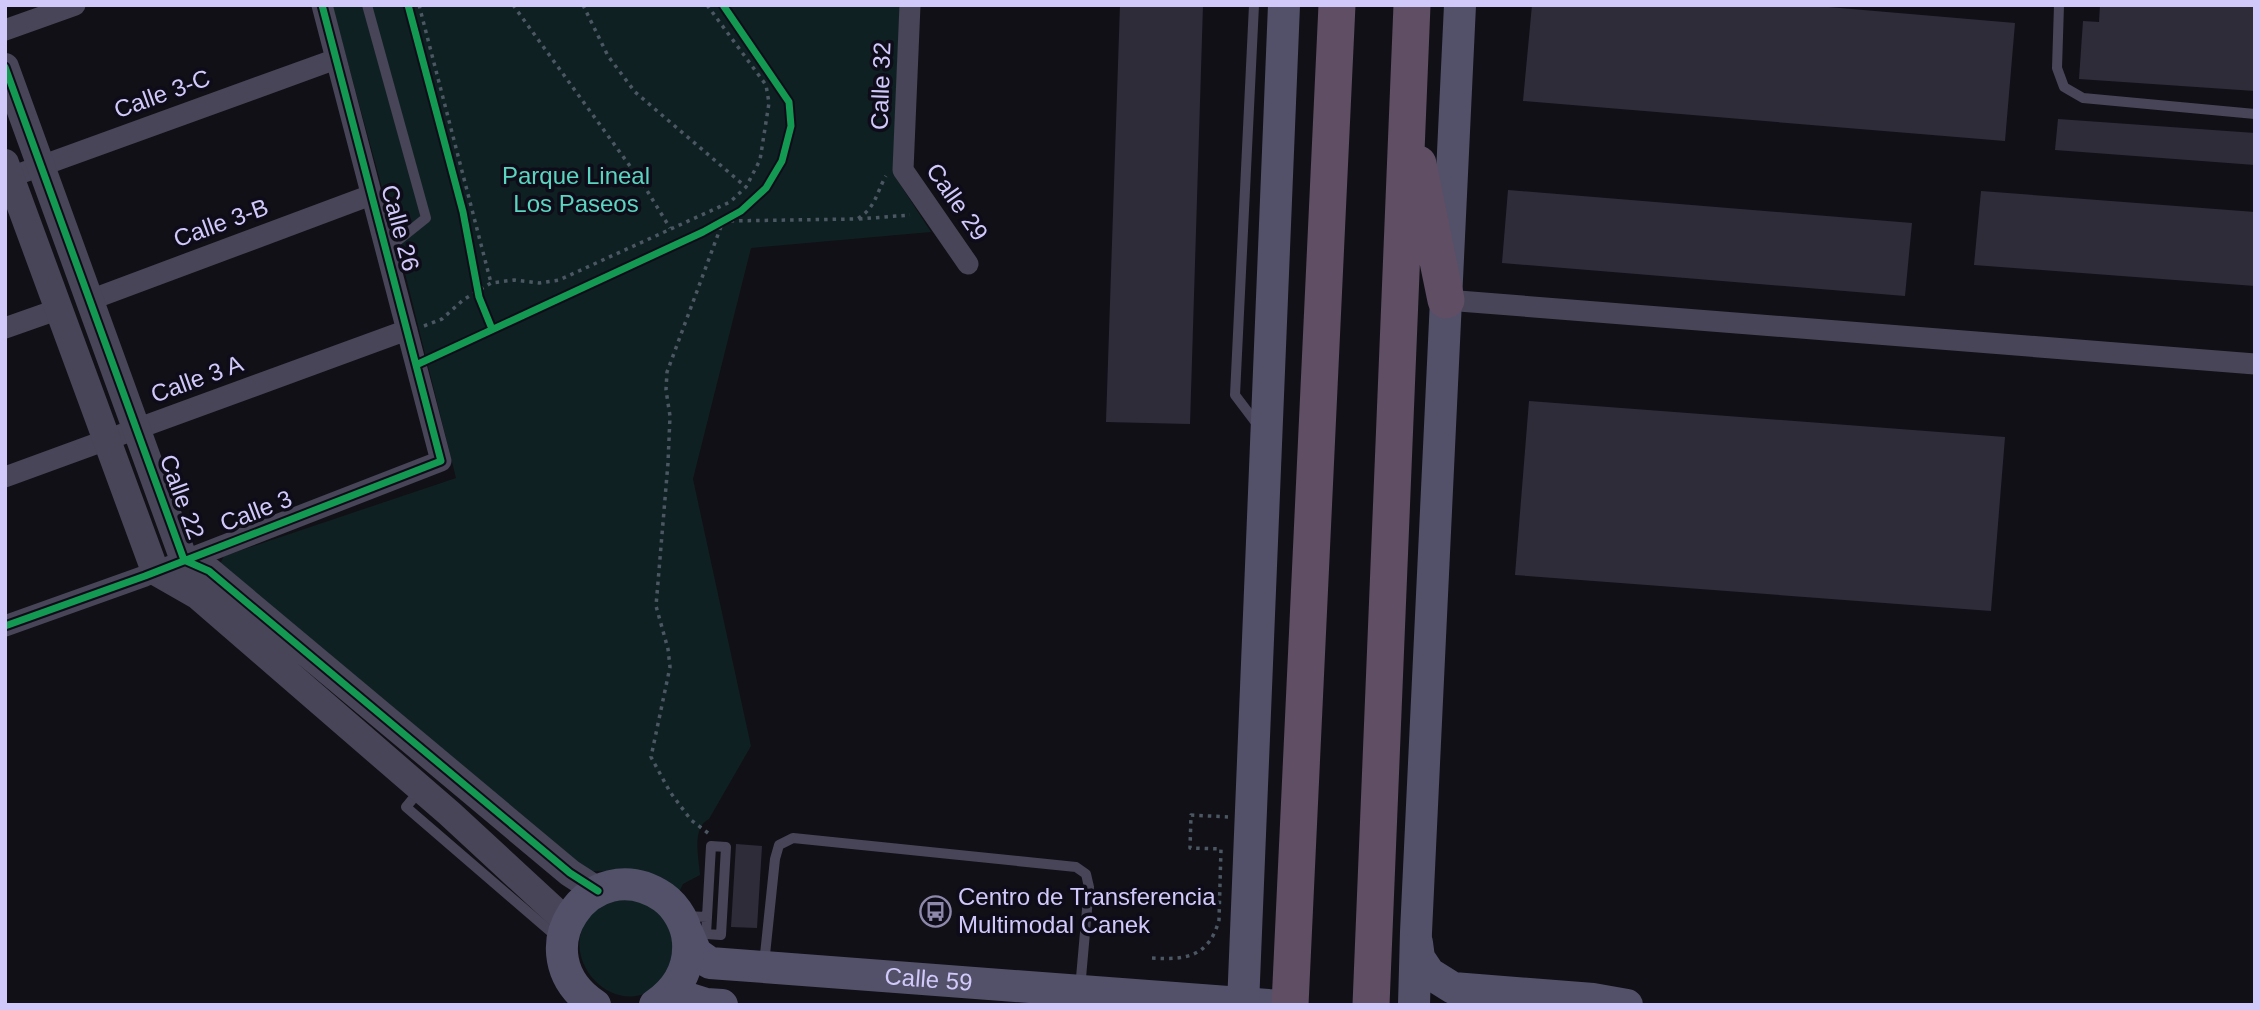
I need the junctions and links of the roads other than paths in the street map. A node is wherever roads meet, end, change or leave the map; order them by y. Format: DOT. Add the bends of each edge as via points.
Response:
graph roads {
  1 [pos="75,5"];
  2 [pos="322,5"];
  3 [pos="367,5"];
  4 [pos="910,5"];
  5 [pos="1254,5"];
  6 [pos="1284,5"];
  7 [pos="1337,5"];
  8 [pos="1412,5"];
  9 [pos="1460,5"];
  10 [pos="2060,5"];
  11 [pos="5,30"];
  12 [pos="336,59"];
  13 [pos="5,67"];
  14 [pos="1406,110"];
  15 [pos="2255,114"];
  16 [pos="41,166"];
  17 [pos="903,166"];
  18 [pos="7,173"];
  19 [pos="371,195"];
  20 [pos="386,250"];
  21 [pos="968,264"];
  22 [pos="90,300"];
  23 [pos="1446,300"];
  24 [pos="59,309"];
  25 [pos="5,328"];
  26 [pos="407,332"];
  27 [pos="2255,364"];
  28 [pos="136,429"];
  29 [pos="1266,438"];
  30 [pos="107,440"];
  31 [pos="441,461"];
  32 [pos="5,477"];
  33 [pos="184,560"];
  34 [pos="155,570"];
  35 [pos="5,626"];
  36 [pos="598,891"];
  37 [pos="692,922"];
  38 [pos="1247,931"];
  39 [pos="564,932"];
  40 [pos="1416,932"];
  41 [pos="763,967"];
  42 [pos="1080,992"];
  43 [pos="1372,997"];
  44 [pos="1283,999"];
  45 [pos="667,1000"];
  46 [pos="1187,1000"];
  47 [pos="1243,1004"];
  48 [pos="595,1005"];
  49 [pos="722,1005"];
  50 [pos="1414,1005"];
  51 [pos="1627,1005"];
  1 -- 11 [label="street"];
  2 -- 12 [label="street, Calle 26"];
  3 -- 20 [label="lane" via="426,218"];
  4 -- 17 [label="street, Calle 32"];
  5 -- 29 [label="lane" via="1236,395"];
  6 -- 29 [label="main road"];
  7 -- 44 [label="highway"];
  8 -- 14 [label="highway"];
  9 -- 23 [label="main road"];
  10 -- 15 [label="lane" via="2057,68 2064,87 2084,98"];
  12 -- 16 [label="street, Calle 3-C"];
  12 -- 19 [label="street, Calle 26"];
  13 -- 16 [label="street, Calle 22"];
  14 -- 23 [label="highway"];
  14 -- 43 [label="highway"];
  16 -- 18 [label="street, Calle 3-C"];
  16 -- 22 [label="street, Calle 22"];
  17 -- 21 [label="street, Calle 29"];
  18 -- 24 [label="street, Calle 22"];
  19 -- 20 [label="street, Calle 26"];
  19 -- 22 [label="street, Calle 3-B"];
  20 -- 26 [label="street, Calle 26"];
  22 -- 28 [label="street, Calle 22"];
  23 -- 27 [label="street"];
  23 -- 40 [label="main road"];
  24 -- 25 [label="street"];
  24 -- 30 [label="street, Calle 22"];
  26 -- 28 [label="street, Calle 3 A"];
  26 -- 31 [label="street, Calle 26"];
  28 -- 30 [label="street, Calle 3 A"];
  28 -- 33 [label="street, Calle 22"];
  29 -- 38 [label="main road"];
  30 -- 32 [label="street, Calle 3 A"];
  30 -- 34 [label="street, Calle 22"];
  31 -- 33 [label="street, Calle 3"];
  33 -- 34 [label="street, Calle 3"];
  33 -- 36 [label="street, Calle 22" via="209,571 559,864"];
  34 -- 35 [label="street, Calle 3"];
  34 -- 39 [label="street" via="197,595 421,789"];
  36 -- 37 [label="main road, Calle 59" via="635,885 669,901"];
  36 -- 39 [label="main road" via="580,904"];
  37 -- 37 [label="lane" via="706,934 720,935 726,847 710,846"];
  37 -- 41 [label="main road, Calle 59" via="696,953 710,963"];
  37 -- 45 [label="main road" via="683,975"];
  38 -- 46 [label="main road" via="1228,969"];
  38 -- 47 [label="main road"];
  39 -- 48 [label="main road" via="562,962 569,981"];
  40 -- 50 [label="main road"];
  40 -- 51 [label="main road" via="1419,958 1429,973 1453,988"];
  41 -- 42 [label="main road, Calle 59"];
  41 -- 42 [label="lane" via="775,859 779,845 793,838 1076,867 1086,874 1090,887"];
  42 -- 46 [label="main road, Calle 59"];
  44 -- 47 [label="main road, Calle 59"];
  45 -- 49 [label="main road"];
  46 -- 47 [label="main road, Calle 59"];
}
